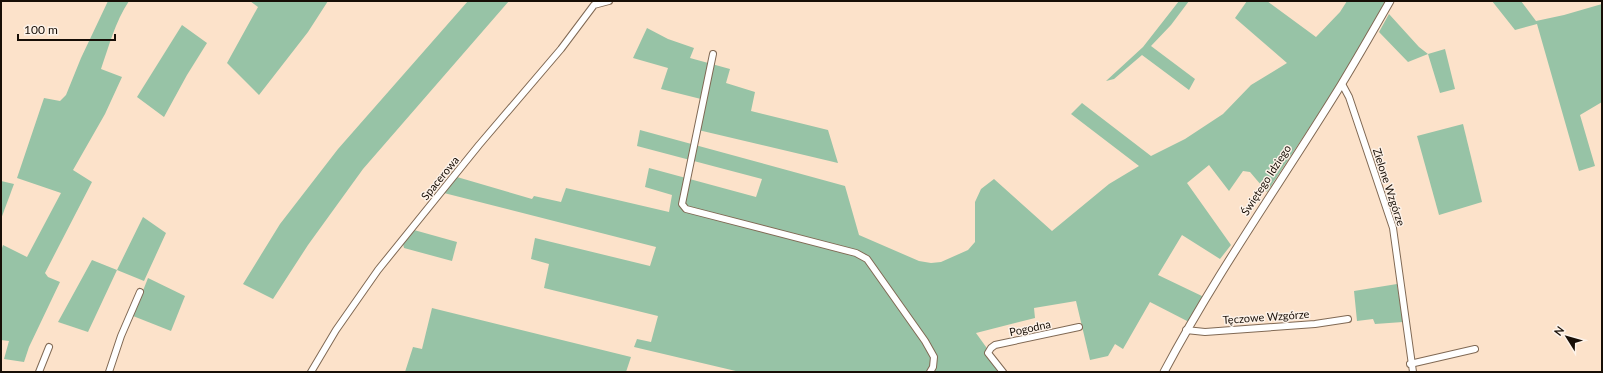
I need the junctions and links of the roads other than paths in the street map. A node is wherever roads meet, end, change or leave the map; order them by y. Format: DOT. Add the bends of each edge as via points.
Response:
graph roads {
  1 [pos="609,1"];
  2 [pos="1390,1"];
  3 [pos="593,3"];
  4 [pos="713,54"];
  5 [pos="1342,84"];
  6 [pos="140,292"];
  7 [pos="1348,319"];
  8 [pos="1079,327"];
  9 [pos="1186,330"];
  10 [pos="49,347"];
  11 [pos="1475,349"];
  12 [pos="1410,364"];
  13 [pos="39,372"];
  14 [pos="109,372"];
  15 [pos="311,372"];
  16 [pos="930,372"];
  17 [pos="1003,372"];
  18 [pos="1164,372"];
  19 [pos="1413,372"];
  1 -- 3 [label="street"];
  2 -- 5 [label="street, Świętego Idziego"];
  3 -- 15 [label="street, Spacerowa" via="551,61 378,270 336,330"];
  4 -- 16 [label="street" via="682,204 686,209 856,253 867,259 934,357"];
  5 -- 9 [label="street, Świętego Idziego" via="1232,253"];
  5 -- 12 [label="street, Zielone Wzgórze" via="1349,97 1393,228"];
  6 -- 14 [label="street"];
  7 -- 9 [label="street, Tęczowe Wzgórze" via="1205,332"];
  8 -- 17 [label="street, Pogodna" via="995,345 988,353"];
  9 -- 18 [label="street, Świętego Idziego"];
  10 -- 13 [label="street"];
  11 -- 12 [label="street"];
  12 -- 19 [label="street, Zielone Wzgórze"];
}
